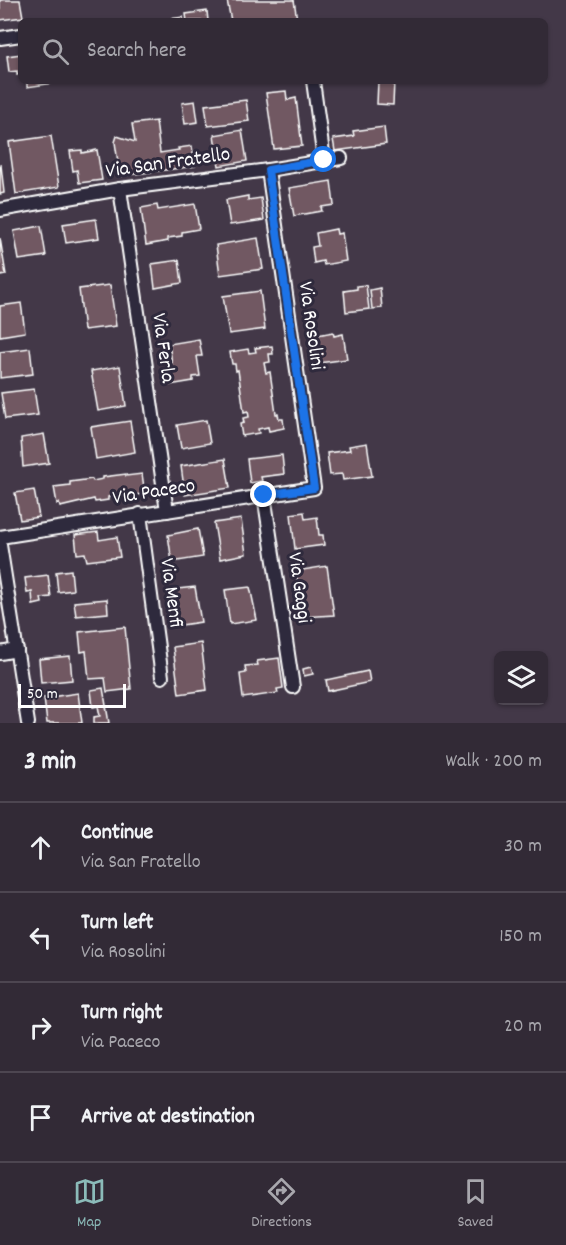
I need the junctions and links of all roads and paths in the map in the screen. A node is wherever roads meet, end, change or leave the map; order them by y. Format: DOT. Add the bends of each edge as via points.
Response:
graph roads {
  1 [pos="18,35"];
  2 [pos="0,38"];
  3 [pos="313,84"];
  4 [pos="341,158"];
  5 [pos="324,160"];
  6 [pos="268,170"];
  7 [pos="120,189"];
  8 [pos="0,210"];
  9 [pos="314,488"];
  10 [pos="264,495"];
  11 [pos="166,511"];
  12 [pos="140,514"];
  13 [pos="0,537"];
  14 [pos="0,546"];
  15 [pos="17,650"];
  16 [pos="0,652"];
  17 [pos="162,677"];
  18 [pos="293,687"];
  19 [pos="28,723"];
  1 -- 2 [label="street"];
  3 -- 5 [label="street"];
  4 -- 5 [label="street, Via San Fratello"];
  5 -- 6 [label="street, Via San Fratello"];
  6 -- 7 [label="street, Via San Fratello"];
  6 -- 9 [label="street, Via Rosolini"];
  7 -- 8 [label="street, Via San Fratello"];
  7 -- 11 [label="street, Via Ferla"];
  9 -- 10 [label="street, Via Paceco"];
  10 -- 11 [label="street, Via Paceco"];
  10 -- 18 [label="street, Via Gaggi"];
  11 -- 12 [label="street, Via Paceco"];
  12 -- 13 [label="street, Via Paceco"];
  12 -- 17 [label="street, Via Menfi"];
  14 -- 15 [label="street"];
  15 -- 16 [label="street"];
  15 -- 19 [label="street"];
}
